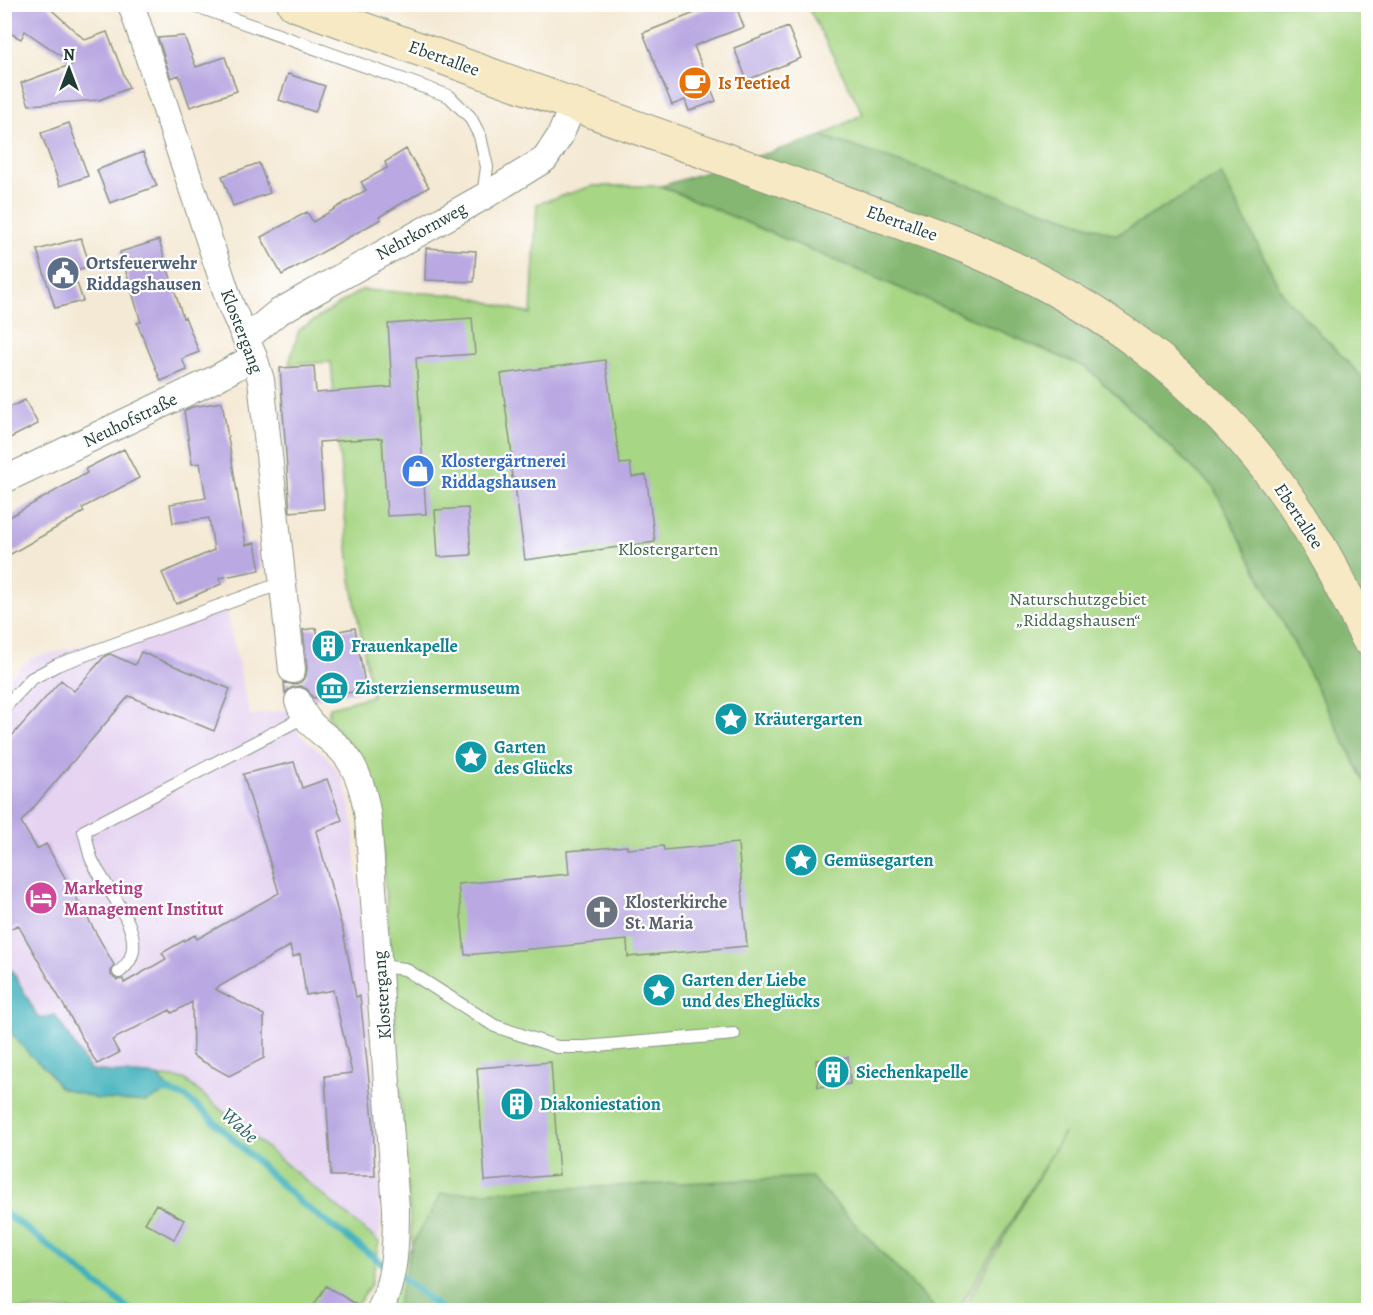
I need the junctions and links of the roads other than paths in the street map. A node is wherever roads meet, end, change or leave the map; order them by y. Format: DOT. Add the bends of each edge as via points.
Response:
graph roads {
  1 [pos="131,4"];
  2 [pos="191,4"];
  3 [pos="294,4"];
  4 [pos="573,105"];
  5 [pos="483,196"];
  6 [pos="251,348"];
  7 [pos="4,480"];
  8 [pos="282,583"];
  9 [pos="1368,639"];
  10 [pos="292,670"];
  11 [pos="4,708"];
  12 [pos="301,709"];
  13 [pos="380,966"];
  14 [pos="119,972"];
  15 [pos="734,1034"];
  16 [pos="380,1311"];
  1 -- 6 [label="street, Klostergang" via="231,306"];
  2 -- 5 [label="lane" via="449,96 470,117 480,136 488,167"];
  3 -- 4 [label="main road, Ebertallee"];
  4 -- 5 [label="street, Nehrkornweg" via="545,159"];
  4 -- 9 [label="main road, Ebertallee" via="990,256 1106,319 1209,403 1268,469 1324,553"];
  5 -- 6 [label="street, Nehrkornweg" via="277,313"];
  6 -- 7 [label="street, Neuhofstraße" via="213,380"];
  6 -- 8 [label="street, Klostergang" via="261,380"];
  8 -- 10 [label="street, Klostergang"];
  8 -- 11 [label="lane" via="57,665 31,679"];
  12 -- 13 [label="street, Klostergang" via="344,752 361,786 371,844"];
  12 -- 14 [label="lane" via="84,831 92,859 134,936 132,955"];
  13 -- 15 [label="lane" via="405,969 495,1026 557,1047"];
  13 -- 16 [label="street, Klostergang" via="396,1209 392,1274"];
}
